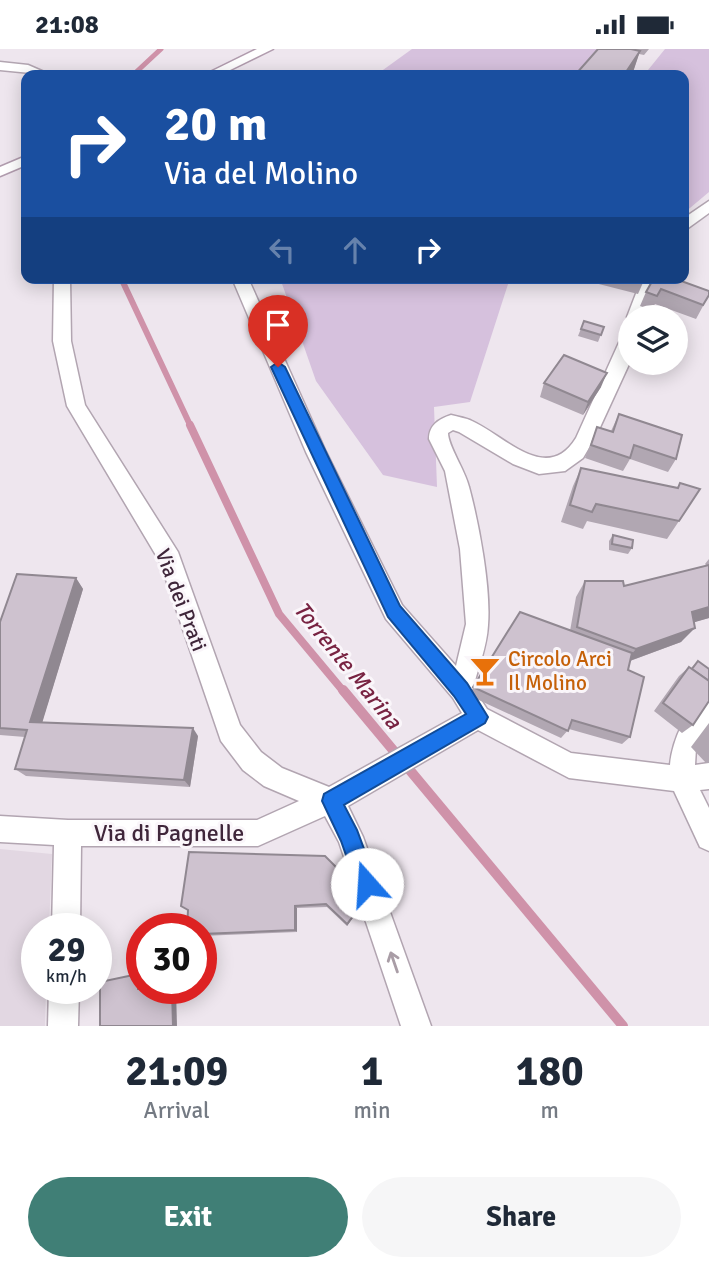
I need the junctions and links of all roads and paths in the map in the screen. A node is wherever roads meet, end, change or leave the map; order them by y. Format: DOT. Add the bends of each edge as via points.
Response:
graph roads {
  1 [pos="267,49"];
  2 [pos="0,65"];
  3 [pos="31,70"];
  4 [pos="221,70"];
  5 [pos="21,162"];
  6 [pos="4,170"];
  7 [pos="709,205"];
  8 [pos="689,222"];
  9 [pos="62,284"];
  10 [pos="243,284"];
  11 [pos="648,284"];
  12 [pos="640,305"];
  13 [pos="618,364"];
  14 [pos="461,689"];
  15 [pos="709,707"];
  16 [pos="478,717"];
  17 [pos="709,776"];
  18 [pos="682,779"];
  19 [pos="343,795"];
  20 [pos="0,829"];
  21 [pos="68,833"];
  22 [pos="709,838"];
  23 [pos="66,913"];
  24 [pos="64,1004"];
  25 [pos="63,1026"];
  26 [pos="416,1026"];
  1 -- 4 [label="street"];
  2 -- 3 [label="street"];
  5 -- 6 [label="street"];
  7 -- 8 [label="street"];
  9 -- 19 [label="street, Via dei Prati" via="62,341 75,406 170,559 230,732 252,761 273,777"];
  10 -- 14 [label="street" via="316,452 394,612"];
  11 -- 12 [label="street"];
  13 -- 14 [label="street" via="576,453 557,466 540,467 515,458 458,422 442,426 441,447 454,468 472,550 477,626"];
  14 -- 16 [label="street"];
  15 -- 18 [label="street" via="684,745"];
  16 -- 18 [label="street" via="569,765"];
  16 -- 19 [label="street, Via di Pagnelle"];
  17 -- 18 [label="street"];
  18 -- 22 [label="street"];
  19 -- 21 [label="street, Via di Pagnelle" via="258,833"];
  26 -- 19 [label="street, one-way" via="350,837"];
  20 -- 21 [label="street, Via di Pagnelle"];
  21 -- 23 [label="street"];
  24 -- 25 [label="street"];
}
